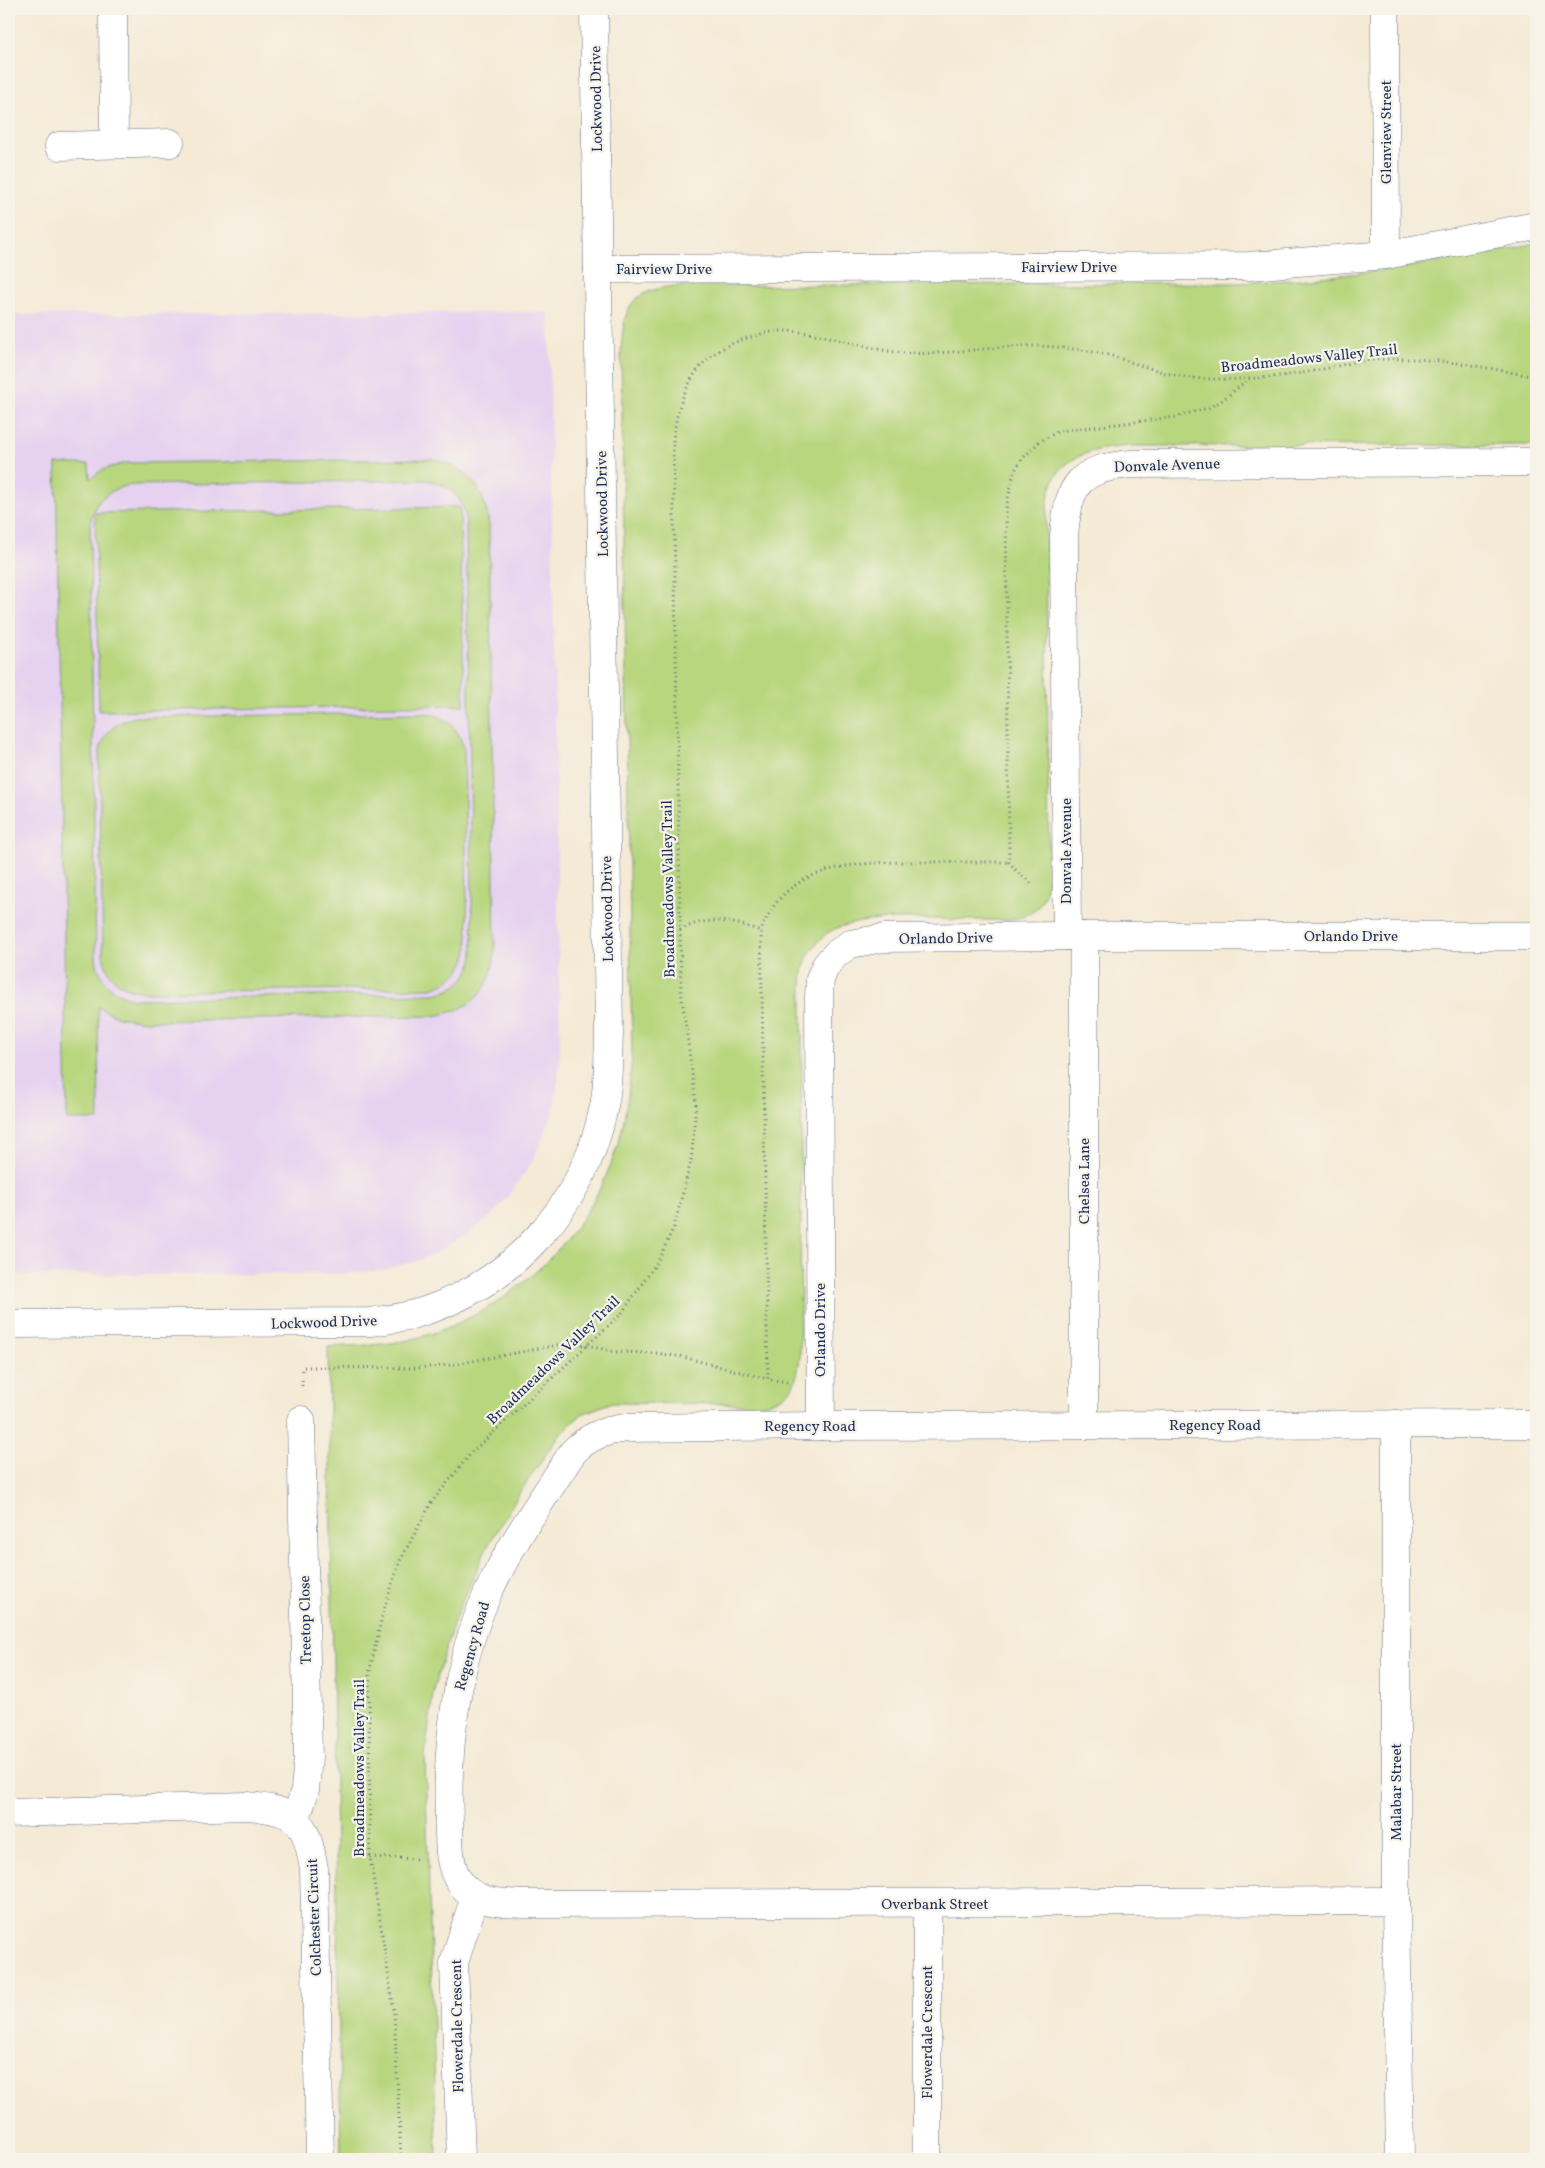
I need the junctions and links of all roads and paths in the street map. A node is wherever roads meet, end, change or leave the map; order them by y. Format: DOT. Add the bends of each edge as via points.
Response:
graph roads {
  1 [pos="113,9"];
  2 [pos="594,9"];
  3 [pos="1385,9"];
  4 [pos="170,143"];
  5 [pos="114,144"];
  6 [pos="58,146"];
  7 [pos="1536,226"];
  8 [pos="1386,254"];
  9 [pos="598,270"];
  10 [pos="1536,377"];
  11 [pos="1536,462"];
  12 [pos="680,930"];
  13 [pos="761,931"];
  14 [pos="1075,936"];
  15 [pos="1536,936"];
  16 [pos="9,1324"];
  17 [pos="586,1345"];
  18 [pos="303,1367"];
  19 [pos="768,1379"];
  20 [pos="301,1420"];
  21 [pos="1396,1424"];
  22 [pos="1536,1424"];
  23 [pos="821,1426"];
  24 [pos="1084,1426"];
  25 [pos="9,1813"];
  26 [pos="296,1819"];
  27 [pos="370,1857"];
  28 [pos="451,1860"];
  29 [pos="474,1896"];
  30 [pos="1396,1902"];
  31 [pos="927,1904"];
  32 [pos="320,2159"];
  33 [pos="401,2159"];
  34 [pos="461,2159"];
  35 [pos="927,2159"];
  36 [pos="1400,2159"];
  1 -- 5 [label="street"];
  2 -- 9 [label="street, Lockwood Drive"];
  3 -- 8 [label="street, Glenview Street"];
  4 -- 5 [label="street"];
  5 -- 6 [label="street"];
  7 -- 8 [label="street, Fairview Drive"];
  8 -- 9 [label="street, Fairview Drive" via="1249,266"];
  9 -- 16 [label="street, Lockwood Drive" via="609,1032 604,1108 598,1135 576,1185 561,1210 522,1254 474,1289 420,1312 370,1322"];
  10 -- 12 [label="path, Broadmeadows Valley Trail" via="1444,361 1373,360 1295,374 1211,380 1182,378 1089,350 1022,346 906,353 873,349 806,333 780,331 737,341 718,351 695,373 682,396 673,440"];
  11 -- 14 [label="street, Donvale Avenue" via="1132,464 1098,469 1076,486 1068,505 1064,536"];
  12 -- 13 [label="path" via="693,923 714,920"];
  12 -- 17 [label="path, Broadmeadows Valley Trail" via="681,991 696,1102 691,1161 683,1198 658,1261 639,1290 621,1314"];
  14 -- 15 [label="street, Orlando Drive"];
  14 -- 23 [label="street, Orlando Drive" via="866,940 850,944 826,965 820,979 819,996"];
  14 -- 24 [label="street, Chelsea Lane"];
  17 -- 18 [label="path" via="562,1344 450,1365 416,1368"];
  17 -- 19 [label="path" via="615,1352 683,1357"];
  17 -- 27 [label="path, Broadmeadows Valley Trail" via="472,1452 431,1503 400,1561 382,1616 369,1674"];
  20 -- 26 [label="street, Treetop Close" via="308,1757 305,1790"];
  21 -- 22 [label="street, Regency Road"];
  21 -- 24 [label="street, Regency Road"];
  21 -- 30 [label="street, Malabar Street"];
  23 -- 24 [label="street, Regency Road"];
  23 -- 28 [label="street, Regency Road" via="612,1430 594,1435 574,1452 504,1560 474,1630 455,1705 451,1736 448,1800"];
  25 -- 26 [label="street" via="247,1806 274,1808"];
  26 -- 32 [label="street, Colchester Circuit" via="310,1841 314,1869"];
  27 -- 28 [label="path"];
  27 -- 33 [label="path, Broadmeadows Valley Trail" via="394,2011"];
  28 -- 29 [label="street, Regency Road" via="462,1885"];
  29 -- 31 [label="street, Overbank Street" via="501,1903 524,1904"];
  29 -- 34 [label="street, Flowerdale Crescent" via="454,1963"];
  30 -- 31 [label="street, Overbank Street"];
  30 -- 36 [label="street, Malabar Street"];
  31 -- 35 [label="street, Flowerdale Crescent"];
}
